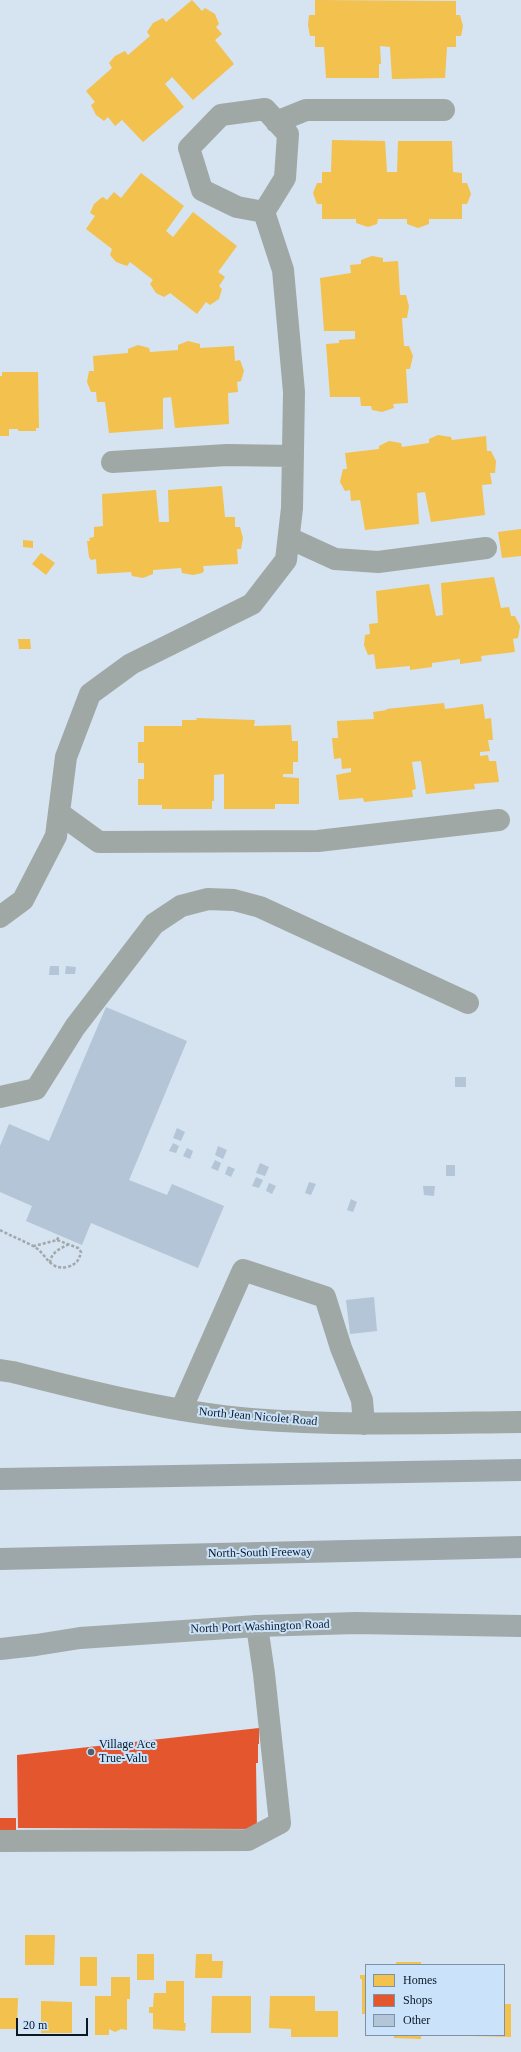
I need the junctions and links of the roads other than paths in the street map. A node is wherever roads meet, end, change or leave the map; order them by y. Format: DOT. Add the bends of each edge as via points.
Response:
graph roads {
  1 [pos="444,110"];
  2 [pos="276,122"];
  3 [pos="264,212"];
  4 [pos="293,456"];
  5 [pos="112,462"];
  6 [pos="289,538"];
  7 [pos="486,548"];
  8 [pos="59,813"];
  9 [pos="499,820"];
  10 [pos="0,917"];
  11 [pos="468,1002"];
  12 [pos="0,1096"];
  13 [pos="0,1370"];
  14 [pos="181,1410"];
  15 [pos="521,1422"];
  16 [pos="364,1424"];
  17 [pos="521,1470"];
  18 [pos="0,1479"];
  19 [pos="521,1547"];
  20 [pos="0,1559"];
  21 [pos="257,1626"];
  22 [pos="521,1626"];
  23 [pos="0,1649"];
  24 [pos="0,1841"];
  1 -- 2 [label="street" via="306,110"];
  2 -- 3 [label="street" via="288,134 285,178"];
  2 -- 3 [label="street" via="265,109 221,115 189,148 202,190 237,208"];
  3 -- 4 [label="street" via="284,270 294,392"];
  4 -- 5 [label="street" via="227,455"];
  4 -- 6 [label="street"];
  6 -- 7 [label="street" via="335,559 378,562"];
  6 -- 8 [label="street" via="286,560 252,604 131,664 90,694 66,757"];
  8 -- 9 [label="street" via="99,842 318,841"];
  8 -- 10 [label="street" via="56,836 23,900"];
  11 -- 12 [label="street" via="260,907 234,900 208,899 181,906 154,924 75,1027 36,1089"];
  13 -- 14 [label="street, North Jean Nicolet Road"];
  14 -- 16 [label="street, North Jean Nicolet Road" via="251,1419"];
  14 -- 16 [label="street" via="242,1270 325,1297 341,1348 362,1400"];
  15 -- 16 [label="street, North Jean Nicolet Road"];
  17 -- 18 [label="highway"];
  19 -- 20 [label="highway, North-South Freeway"];
  21 -- 22 [label="main road, North Port Washington Road" via="356,1623"];
  21 -- 23 [label="main road, North Port Washington Road" via="80,1638"];
  21 -- 24 [label="street" via="280,1823 248,1840"];
}
